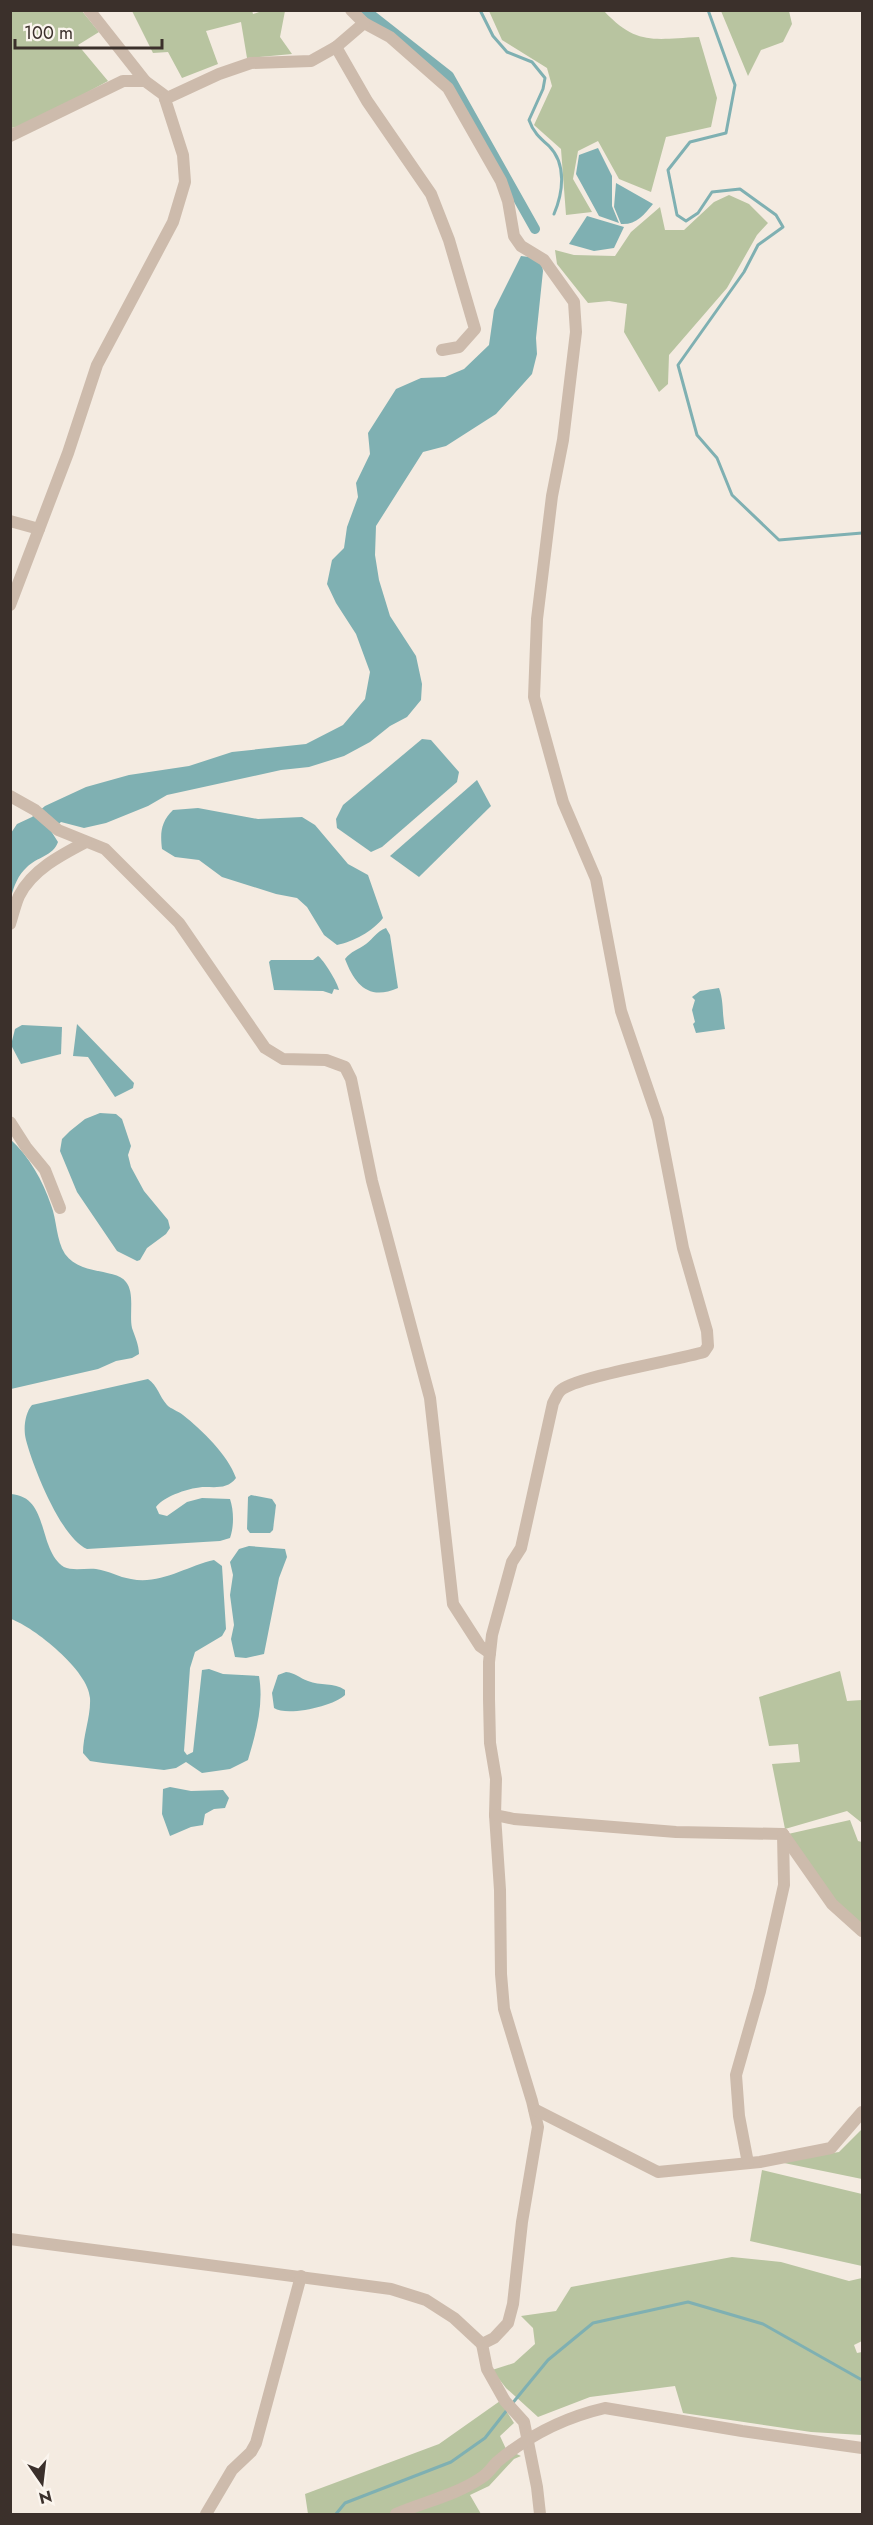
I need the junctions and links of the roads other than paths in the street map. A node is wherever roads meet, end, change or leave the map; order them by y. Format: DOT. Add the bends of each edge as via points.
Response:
graph roads {
  1 [pos="88,10"];
  2 [pos="351,10"];
  3 [pos="364,23"];
  4 [pos="336,47"];
  5 [pos="145,81"];
  6 [pos="165,99"];
  7 [pos="10,136"];
  8 [pos="442,350"];
  9 [pos="10,521"];
  10 [pos="39,529"];
  11 [pos="10,605"];
  12 [pos="10,796"];
  13 [pos="86,842"];
  14 [pos="10,924"];
  15 [pos="10,1122"];
  16 [pos="60,1208"];
  17 [pos="490,1653"];
  18 [pos="495,1815"];
  19 [pos="783,1834"];
  20 [pos="862,1931"];
  21 [pos="534,2109"];
  22 [pos="862,2112"];
  23 [pos="748,2163"];
  24 [pos="10,2240"];
  25 [pos="301,2276"];
  26 [pos="482,2344"];
  27 [pos="528,2441"];
  28 [pos="862,2448"];
  29 [pos="206,2514"];
  30 [pos="396,2514"];
  31 [pos="540,2514"];
  1 -- 5 [label="street"];
  2 -- 3 [label="street"];
  3 -- 4 [label="street"];
  3 -- 17 [label="street" via="390,37 448,88 501,181 514,236 521,246 544,260 574,302 576,332 537,619 534,697 563,802 596,879 621,1011 658,1119 678,1229 707,1331 708,1346 704,1352 560,1390 553,1403 521,1548 512,1562"];
  4 -- 6 [label="street" via="311,61 251,63"];
  4 -- 8 [label="street" via="367,101 431,194 449,240 475,329 459,347"];
  5 -- 6 [label="street"];
  5 -- 7 [label="street" via="123,81"];
  6 -- 10 [label="street" via="183,155 185,182 173,222 97,365"];
  9 -- 10 [label="street"];
  10 -- 11 [label="street"];
  12 -- 13 [label="street" via="35,810 58,830"];
  13 -- 14 [label="street" via="34,876 20,896"];
  13 -- 17 [label="street" via="105,849 179,923 266,1047 283,1059 327,1060 345,1067 351,1079 372,1181 430,1398 453,1604 480,1646"];
  15 -- 16 [label="street" via="45,1170"];
  17 -- 18 [label="street"];
  18 -- 19 [label="street" via="676,1832"];
  18 -- 21 [label="street" via="504,2009"];
  19 -- 20 [label="street" via="832,1904"];
  19 -- 23 [label="street" via="784,1885 736,2075"];
  21 -- 23 [label="street" via="658,2172"];
  21 -- 26 [label="street" via="538,2127 513,2304 508,2323"];
  22 -- 23 [label="street" via="831,2148"];
  24 -- 25 [label="street"];
  25 -- 26 [label="street" via="391,2289 426,2300 454,2318"];
  25 -- 29 [label="street" via="256,2443 232,2470"];
  26 -- 27 [label="street" via="488,2369 505,2401 524,2422"];
  27 -- 28 [label="street" via="583,2413 605,2408"];
  27 -- 30 [label="street" via="463,2489"];
  27 -- 31 [label="street"];
}
